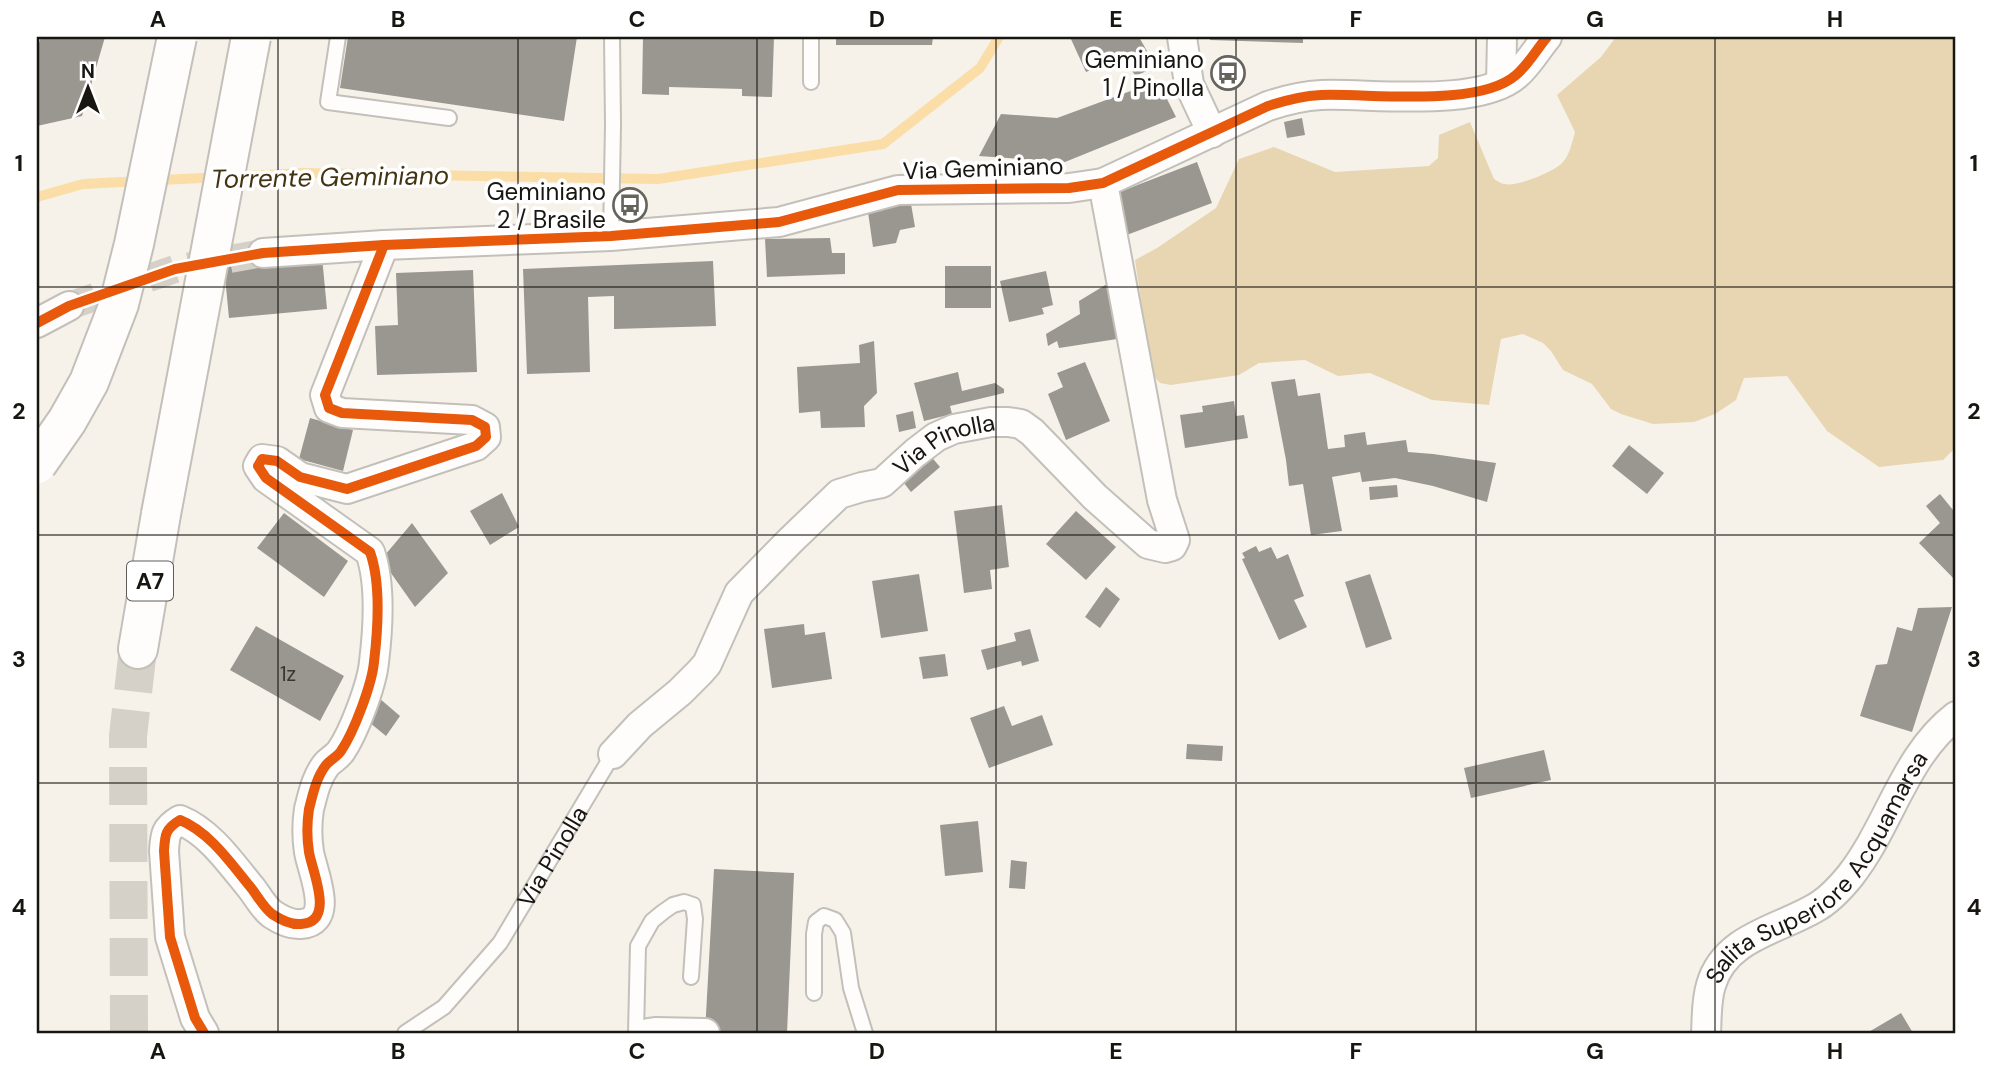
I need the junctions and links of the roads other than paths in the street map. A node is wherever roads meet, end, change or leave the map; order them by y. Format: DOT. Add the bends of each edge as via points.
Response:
graph roads {
  1 [pos="177,37"];
  2 [pos="251,37"];
  3 [pos="338,37"];
  4 [pos="612,37"];
  5 [pos="811,37"];
  6 [pos="1182,37"];
  7 [pos="1502,37"];
  8 [pos="1546,37"];
  9 [pos="811,82"];
  10 [pos="1501,85"];
  11 [pos="449,118"];
  12 [pos="1212,133"];
  13 [pos="1103,183"];
  14 [pos="611,236"];
  15 [pos="384,245"];
  16 [pos="263,253"];
  17 [pos="69,306"];
  18 [pos="37,323"];
  19 [pos="37,464"];
  20 [pos="138,649"];
  21 [pos="1956,716"];
  22 [pos="613,754"];
  23 [pos="691,977"];
  24 [pos="814,993"];
  25 [pos="204,1033"];
  26 [pos="405,1033"];
  27 [pos="636,1033"];
  28 [pos="649,1033"];
  29 [pos="705,1033"];
  30 [pos="865,1033"];
  31 [pos="1706,1033"];
  1 -- 19 [label="highway, bridge" via="119,304 89,382"];
  2 -- 20 [label="highway, A7, bridge"];
  3 -- 11 [label="lane" via="328,102"];
  4 -- 14 [label="lane"];
  5 -- 9 [label="lane"];
  6 -- 12 [label="street" via="1189,84"];
  7 -- 10 [label="street"];
  8 -- 10 [label="street, Via Geminiano" via="1517,75"];
  10 -- 12 [label="street, Via Geminiano" via="1430,97 1295,97"];
  12 -- 13 [label="street, Via Geminiano"];
  13 -- 14 [label="street, Via Geminiano" via="1069,188 898,190 779,222"];
  13 -- 22 [label="street, Via Pinolla" via="1162,500 1175,540 1172,546 1148,544 1021,425 992,422 954,429 936,437 882,483 839,495 790,541 739,593 707,664"];
  14 -- 15 [label="street, Via Geminiano"];
  15 -- 16 [label="street, Via Geminiano"];
  15 -- 25 [label="street" via="325,394 328,408 342,413 472,420 485,427 486,438 476,446 347,489 300,477 277,461 262,459 258,466 266,478 370,552 376,568 374,664 353,727 340,752 317,778 308,813 308,850 320,897 318,915 312,922 286,922 270,912 201,833 180,820 170,826 164,851 170,937"];
  17 -- 18 [label="street"];
  21 -- 31 [label="street, Salita Superiore Acquamarsa" via="1916,759 1850,876 1818,906 1750,938 1721,966 1708,1000"];
  22 -- 26 [label="lane, Via Pinolla" via="500,943 444,1007"];
  23 -- 27 [label="lane" via="695,919 693,905 684,902 652,921 638,946"];
  24 -- 30 [label="lane" via="814,934 816,922 824,916 835,920 843,933 851,988"];
  28 -- 29 [label="street"];
}
